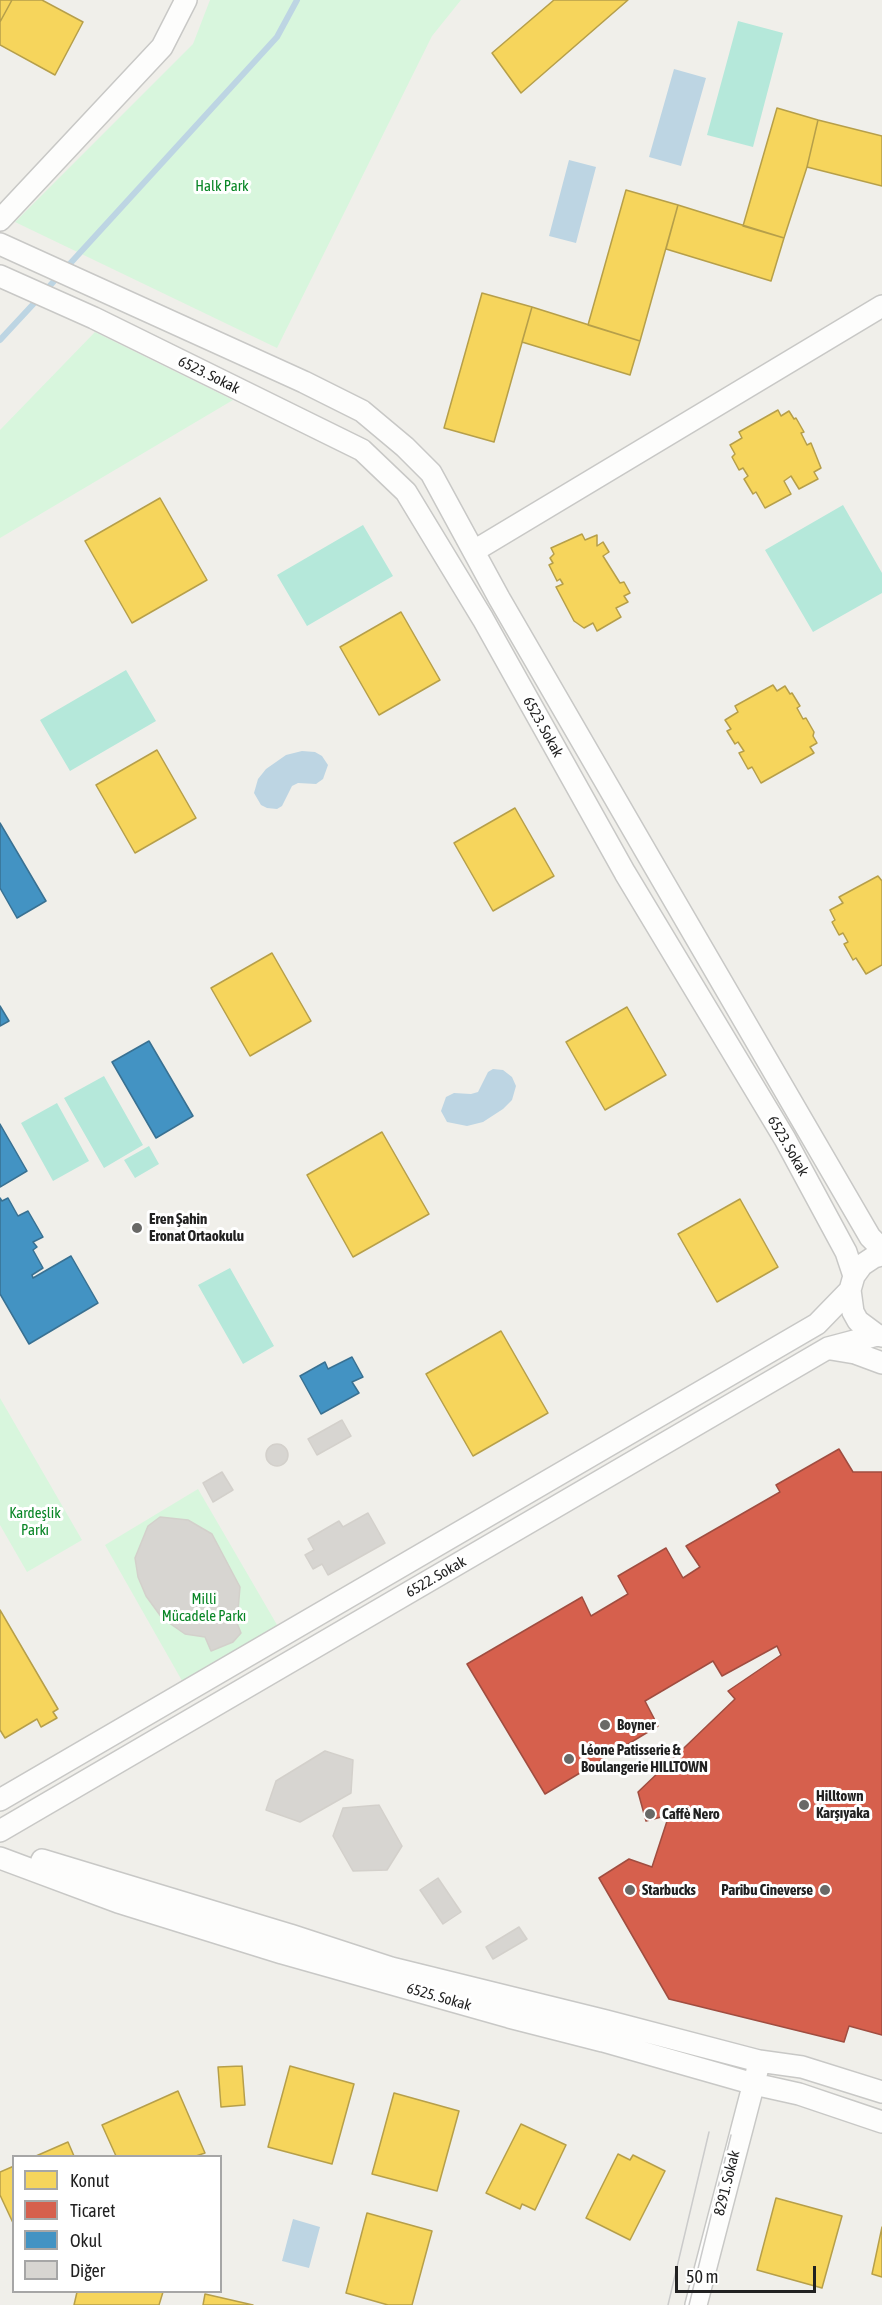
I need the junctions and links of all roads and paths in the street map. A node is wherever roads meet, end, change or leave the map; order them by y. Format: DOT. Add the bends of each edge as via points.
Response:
graph roads {
  1 [pos="181,1"];
  2 [pos="0,220"];
  3 [pos="0,244"];
  4 [pos="0,276"];
  5 [pos="882,306"];
  6 [pos="474,551"];
  7 [pos="882,1249"];
  8 [pos="882,1255"];
  9 [pos="852,1283"];
  10 [pos="879,1335"];
  11 [pos="828,1348"];
  12 [pos="882,1363"];
  13 [pos="0,1800"];
  14 [pos="0,1831"];
  15 [pos="0,1848"];
  16 [pos="0,1858"];
  17 [pos="759,2061"];
  18 [pos="754,2084"];
  19 [pos="882,2091"];
  20 [pos="882,2122"];
  21 [pos="696,2305"];
  1 -- 2 [label="street" via="162,47"];
  3 -- 6 [label="street, 6523. Sokak" via="362,411 431,473"];
  4 -- 9 [label="street, 6523. Sokak" via="362,450 406,492 483,619 625,873 785,1139 846,1252"];
  5 -- 6 [label="street"];
  6 -- 7 [label="street, 6523. Sokak" via="870,1237"];
  8 -- 9 [label="street, 6522. Sokak" via="862,1265"];
  9 -- 10 [label="street, 6523. Sokak" via="853,1312 858,1321"];
  9 -- 13 [label="street, 6522. Sokak" via="817,1324"];
  10 -- 11 [label="street, 6522. Sokak"];
  11 -- 12 [label="street"];
  11 -- 14 [label="street, 6522. Sokak"];
  15 -- 17 [label="street, 6525. Sokak" via="391,1968"];
  16 -- 18 [label="street, 6525. Sokak" via="118,1902 282,1953"];
  17 -- 18 [label="street, 8291. Sokak"];
  17 -- 19 [label="street, 6525. Sokak" via="802,2067"];
  18 -- 20 [label="street, 6525. Sokak" via="799,2094"];
  18 -- 21 [label="street, 8291. Sokak"];
}
